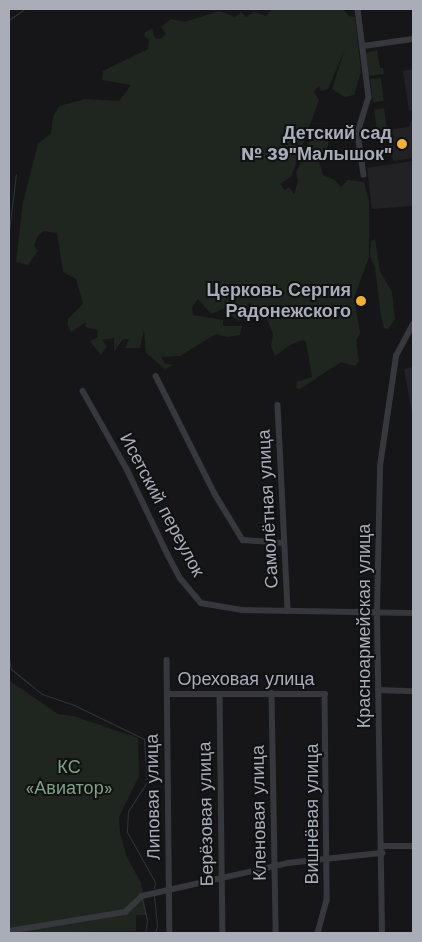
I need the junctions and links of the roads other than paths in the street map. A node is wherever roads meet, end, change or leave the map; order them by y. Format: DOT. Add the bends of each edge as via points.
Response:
graph roads {
  1 [pos="358,9"];
  2 [pos="413,39"];
  3 [pos="363,46"];
  4 [pos="364,175"];
  5 [pos="413,324"];
  6 [pos="156,376"];
  7 [pos="83,391"];
  8 [pos="278,405"];
  9 [pos="284,544"];
  10 [pos="288,611"];
  11 [pos="377,613"];
  12 [pos="413,613"];
  13 [pos="167,660"];
  14 [pos="379,690"];
  15 [pos="413,691"];
  16 [pos="272,693"];
  17 [pos="167,694"];
  18 [pos="220,694"];
  19 [pos="325,694"];
  20 [pos="382,846"];
  21 [pos="413,846"];
  22 [pos="382,853"];
  23 [pos="328,858"];
  24 [pos="275,866"];
  25 [pos="222,878"];
  26 [pos="169,889"];
  27 [pos="9,930"];
  28 [pos="170,933"];
  29 [pos="223,933"];
  30 [pos="276,933"];
  31 [pos="318,933"];
  32 [pos="382,933"];
  1 -- 3 [label="street"];
  2 -- 3 [label="street"];
  3 -- 4 [label="street" via="369,97 358,134"];
  5 -- 11 [label="street, Красноармейская улица" via="396,356 380,466"];
  6 -- 9 [label="street" via="215,494 243,540"];
  7 -- 10 [label="street, Исетский переулок" via="127,469 168,555 194,596 209,606"];
  8 -- 9 [label="street, Самолётная улица"];
  9 -- 10 [label="street, Самолётная улица"];
  10 -- 11 [label="street, Исетский переулок"];
  11 -- 12 [label="street, Исетский переулок"];
  11 -- 14 [label="street, Красноармейская улица"];
  13 -- 17 [label="street, Липовая улица"];
  14 -- 15 [label="street"];
  14 -- 20 [label="street, Красноармейская улица"];
  16 -- 18 [label="street, Ореховая улица"];
  16 -- 19 [label="street, Ореховая улица"];
  16 -- 24 [label="street, Кленовая улица"];
  17 -- 18 [label="street, Ореховая улица"];
  17 -- 26 [label="street, Липовая улица"];
  18 -- 25 [label="street, Берёзовая улица"];
  19 -- 23 [label="street, Вишнёвая улица"];
  20 -- 21 [label="street"];
  20 -- 22 [label="street, Красноармейская улица"];
  22 -- 23 [label="street"];
  22 -- 32 [label="street, Красноармейская улица"];
  23 -- 24 [label="street"];
  23 -- 31 [label="street, Вишнёвая улица" via="327,900"];
  24 -- 25 [label="street"];
  24 -- 30 [label="street, Кленовая улица"];
  25 -- 26 [label="street"];
  25 -- 29 [label="street, Берёзовая улица"];
  26 -- 27 [label="street" via="138,898 125,912"];
  26 -- 28 [label="street, Липовая улица"];
}
